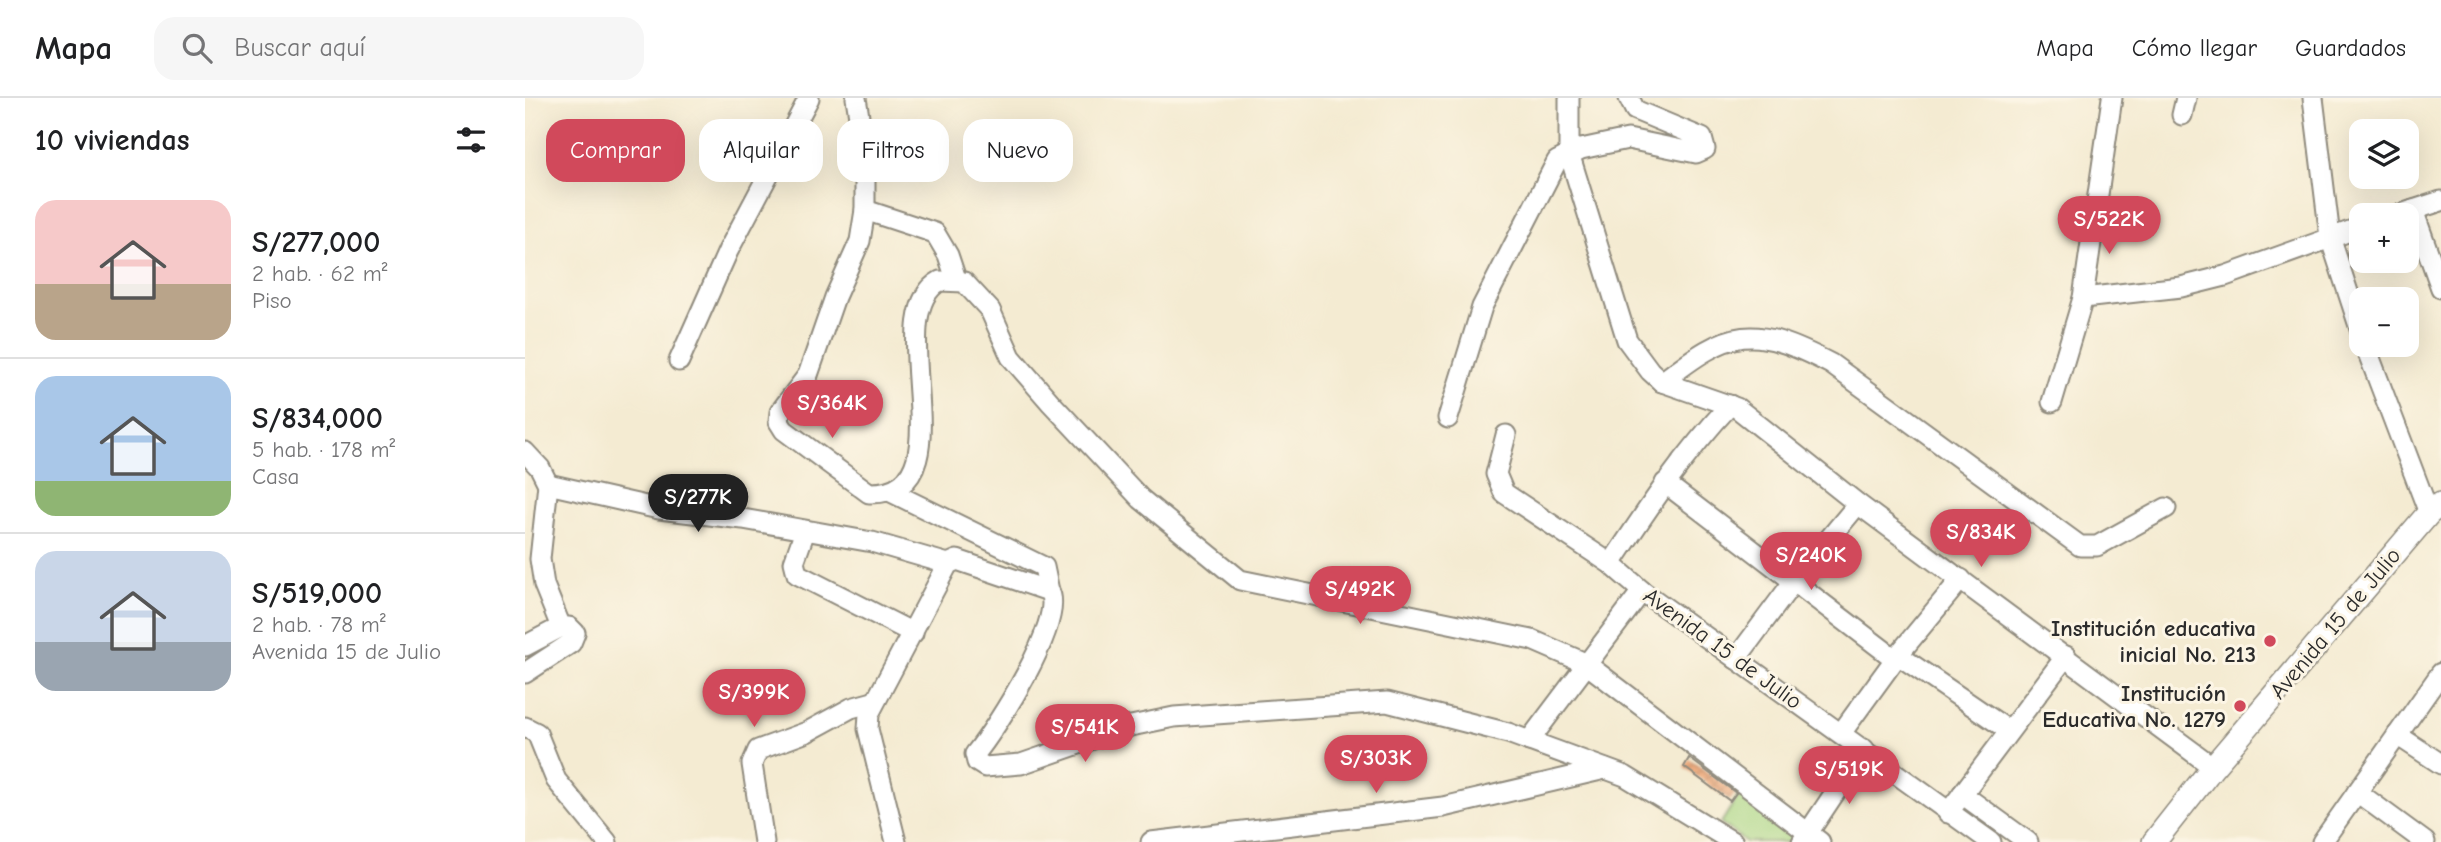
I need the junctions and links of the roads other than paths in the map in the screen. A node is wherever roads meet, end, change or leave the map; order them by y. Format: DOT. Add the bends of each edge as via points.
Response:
graph roads {
  1 [pos="809,98"];
  2 [pos="856,98"];
  3 [pos="1569,98"];
  4 [pos="1629,98"];
  5 [pos="2112,98"];
  6 [pos="2313,98"];
  7 [pos="1569,153"];
  8 [pos="2441,201"];
  9 [pos="2419,208"];
  10 [pos="865,210"];
  11 [pos="2349,231"];
  12 [pos="2330,237"];
  13 [pos="2419,242"];
  14 [pos="956,279"];
  15 [pos="2441,288"];
  16 [pos="2349,295"];
  17 [pos="2083,298"];
  18 [pos="2370,357"];
  19 [pos="679,361"];
  20 [pos="1662,382"];
  21 [pos="2052,402"];
  22 [pos="1730,405"];
  23 [pos="1448,418"];
  24 [pos="1506,435"];
  25 [pos="525,453"];
  26 [pos="1665,483"];
  27 [pos="548,484"];
  28 [pos="889,491"];
  29 [pos="1859,504"];
  30 [pos="2166,508"];
  31 [pos="2435,509"];
  32 [pos="805,531"];
  33 [pos="948,564"];
  34 [pos="1611,564"];
  35 [pos="1961,579"];
  36 [pos="1794,581"];
  37 [pos="1048,591"];
  38 [pos="1642,591"];
  39 [pos="561,627"];
  40 [pos="913,633"];
  41 [pos="525,646"];
  42 [pos="2066,656"];
  43 [pos="1896,657"];
  44 [pos="1736,659"];
  45 [pos="1585,663"];
  46 [pos="525,673"];
  47 [pos="2441,673"];
  48 [pos="2435,694"];
  49 [pos="873,702"];
  50 [pos="525,727"];
  51 [pos="2008,730"];
  52 [pos="1842,732"];
  53 [pos="2397,735"];
  54 [pos="1529,741"];
  55 [pos="1864,748"];
  56 [pos="2441,764"];
  57 [pos="2213,767"];
  58 [pos="1606,769"];
  59 [pos="2357,792"];
  60 [pos="1962,794"];
  61 [pos="1948,813"];
  62 [pos="1810,839"];
  63 [pos="2326,840"];
  64 [pos="607,842"];
  65 [pos="764,842"];
  66 [pos="896,842"];
  67 [pos="1151,842"];
  68 [pos="1733,842"];
  69 [pos="1991,842"];
  70 [pos="2028,842"];
  71 [pos="2154,842"];
  72 [pos="2425,842"];
  1 -- 19 [label="street" via="728,251"];
  2 -- 10 [label="street" via="865,154"];
  3 -- 7 [label="street"];
  4 -- 7 [label="street" via="1635,110 1702,138 1704,150 1696,153 1628,139"];
  5 -- 17 [label="street"];
  6 -- 12 [label="street"];
  7 -- 20 [label="street" via="1627,340"];
  7 -- 23 [label="street" via="1553,166 1482,307"];
  8 -- 9 [label="street"];
  10 -- 14 [label="street" via="935,233"];
  10 -- 28 [label="street" via="860,241 808,375 779,417 784,430 869,493"];
  11 -- 12 [label="street"];
  12 -- 16 [label="street"];
  12 -- 17 [label="street" via="2225,276 2181,287"];
  13 -- 15 [label="street"];
  14 -- 28 [label="street" via="934,285 925,296 919,332 918,458 906,481"];
  14 -- 45 [label="street" via="970,286 989,310 1011,357 1142,499 1240,580 1532,640"];
  17 -- 21 [label="street"];
  18 -- 31 [label="street"];
  20 -- 22 [label="street"];
  20 -- 30 [label="street" via="1722,342 1766,337 1831,364 2080,546 2097,546"];
  22 -- 26 [label="street"];
  22 -- 29 [label="street"];
  24 -- 34 [label="street, Avenida 15 de Julio" via="1496,474 1503,493"];
  25 -- 27 [label="street"];
  26 -- 34 [label="street"];
  26 -- 36 [label="street"];
  27 -- 32 [label="street" via="659,509"];
  27 -- 39 [label="street" via="540,559 544,585"];
  28 -- 37 [label="street" via="1044,567"];
  29 -- 35 [label="street"];
  29 -- 36 [label="street"];
  31 -- 57 [label="street, Avenida 15 de Julio"];
  32 -- 33 [label="street" via="872,542"];
  32 -- 40 [label="street" via="795,562 797,574"];
  33 -- 37 [label="street" via="964,561"];
  33 -- 40 [label="street"];
  34 -- 38 [label="street, Avenida 15 de Julio"];
  35 -- 42 [label="street"];
  35 -- 43 [label="street"];
  36 -- 43 [label="street"];
  36 -- 44 [label="street"];
  37 -- 54 [label="street" via="1052,600 1048,625 1023,681 975,754 985,767 1021,764 1131,726 1174,717 1387,702"];
  38 -- 44 [label="street, Avenida 15 de Julio"];
  38 -- 45 [label="street"];
  39 -- 41 [label="street"];
  39 -- 46 [label="street" via="572,628 574,640"];
  40 -- 49 [label="street"];
  42 -- 51 [label="street"];
  42 -- 57 [label="street"];
  43 -- 51 [label="street"];
  43 -- 52 [label="street"];
  44 -- 52 [label="street, Avenida 15 de Julio"];
  45 -- 54 [label="street"];
  45 -- 62 [label="street"];
  47 -- 48 [label="street"];
  48 -- 53 [label="street"];
  49 -- 65 [label="street" via="755,754"];
  49 -- 66 [label="street" via="868,729"];
  50 -- 64 [label="street" via="537,733 556,780"];
  51 -- 60 [label="street"];
  52 -- 55 [label="street, Avenida 15 de Julio"];
  53 -- 56 [label="street"];
  53 -- 59 [label="street"];
  54 -- 58 [label="street"];
  55 -- 61 [label="street, Avenida 15 de Julio"];
  55 -- 62 [label="street"];
  57 -- 71 [label="street, Avenida 15 de Julio"];
  58 -- 67 [label="street" via="1443,807"];
  58 -- 68 [label="street" via="1644,785"];
  59 -- 63 [label="street"];
  59 -- 72 [label="street"];
  60 -- 61 [label="street"];
  60 -- 70 [label="street"];
  61 -- 69 [label="street, Avenida 15 de Julio"];
}
